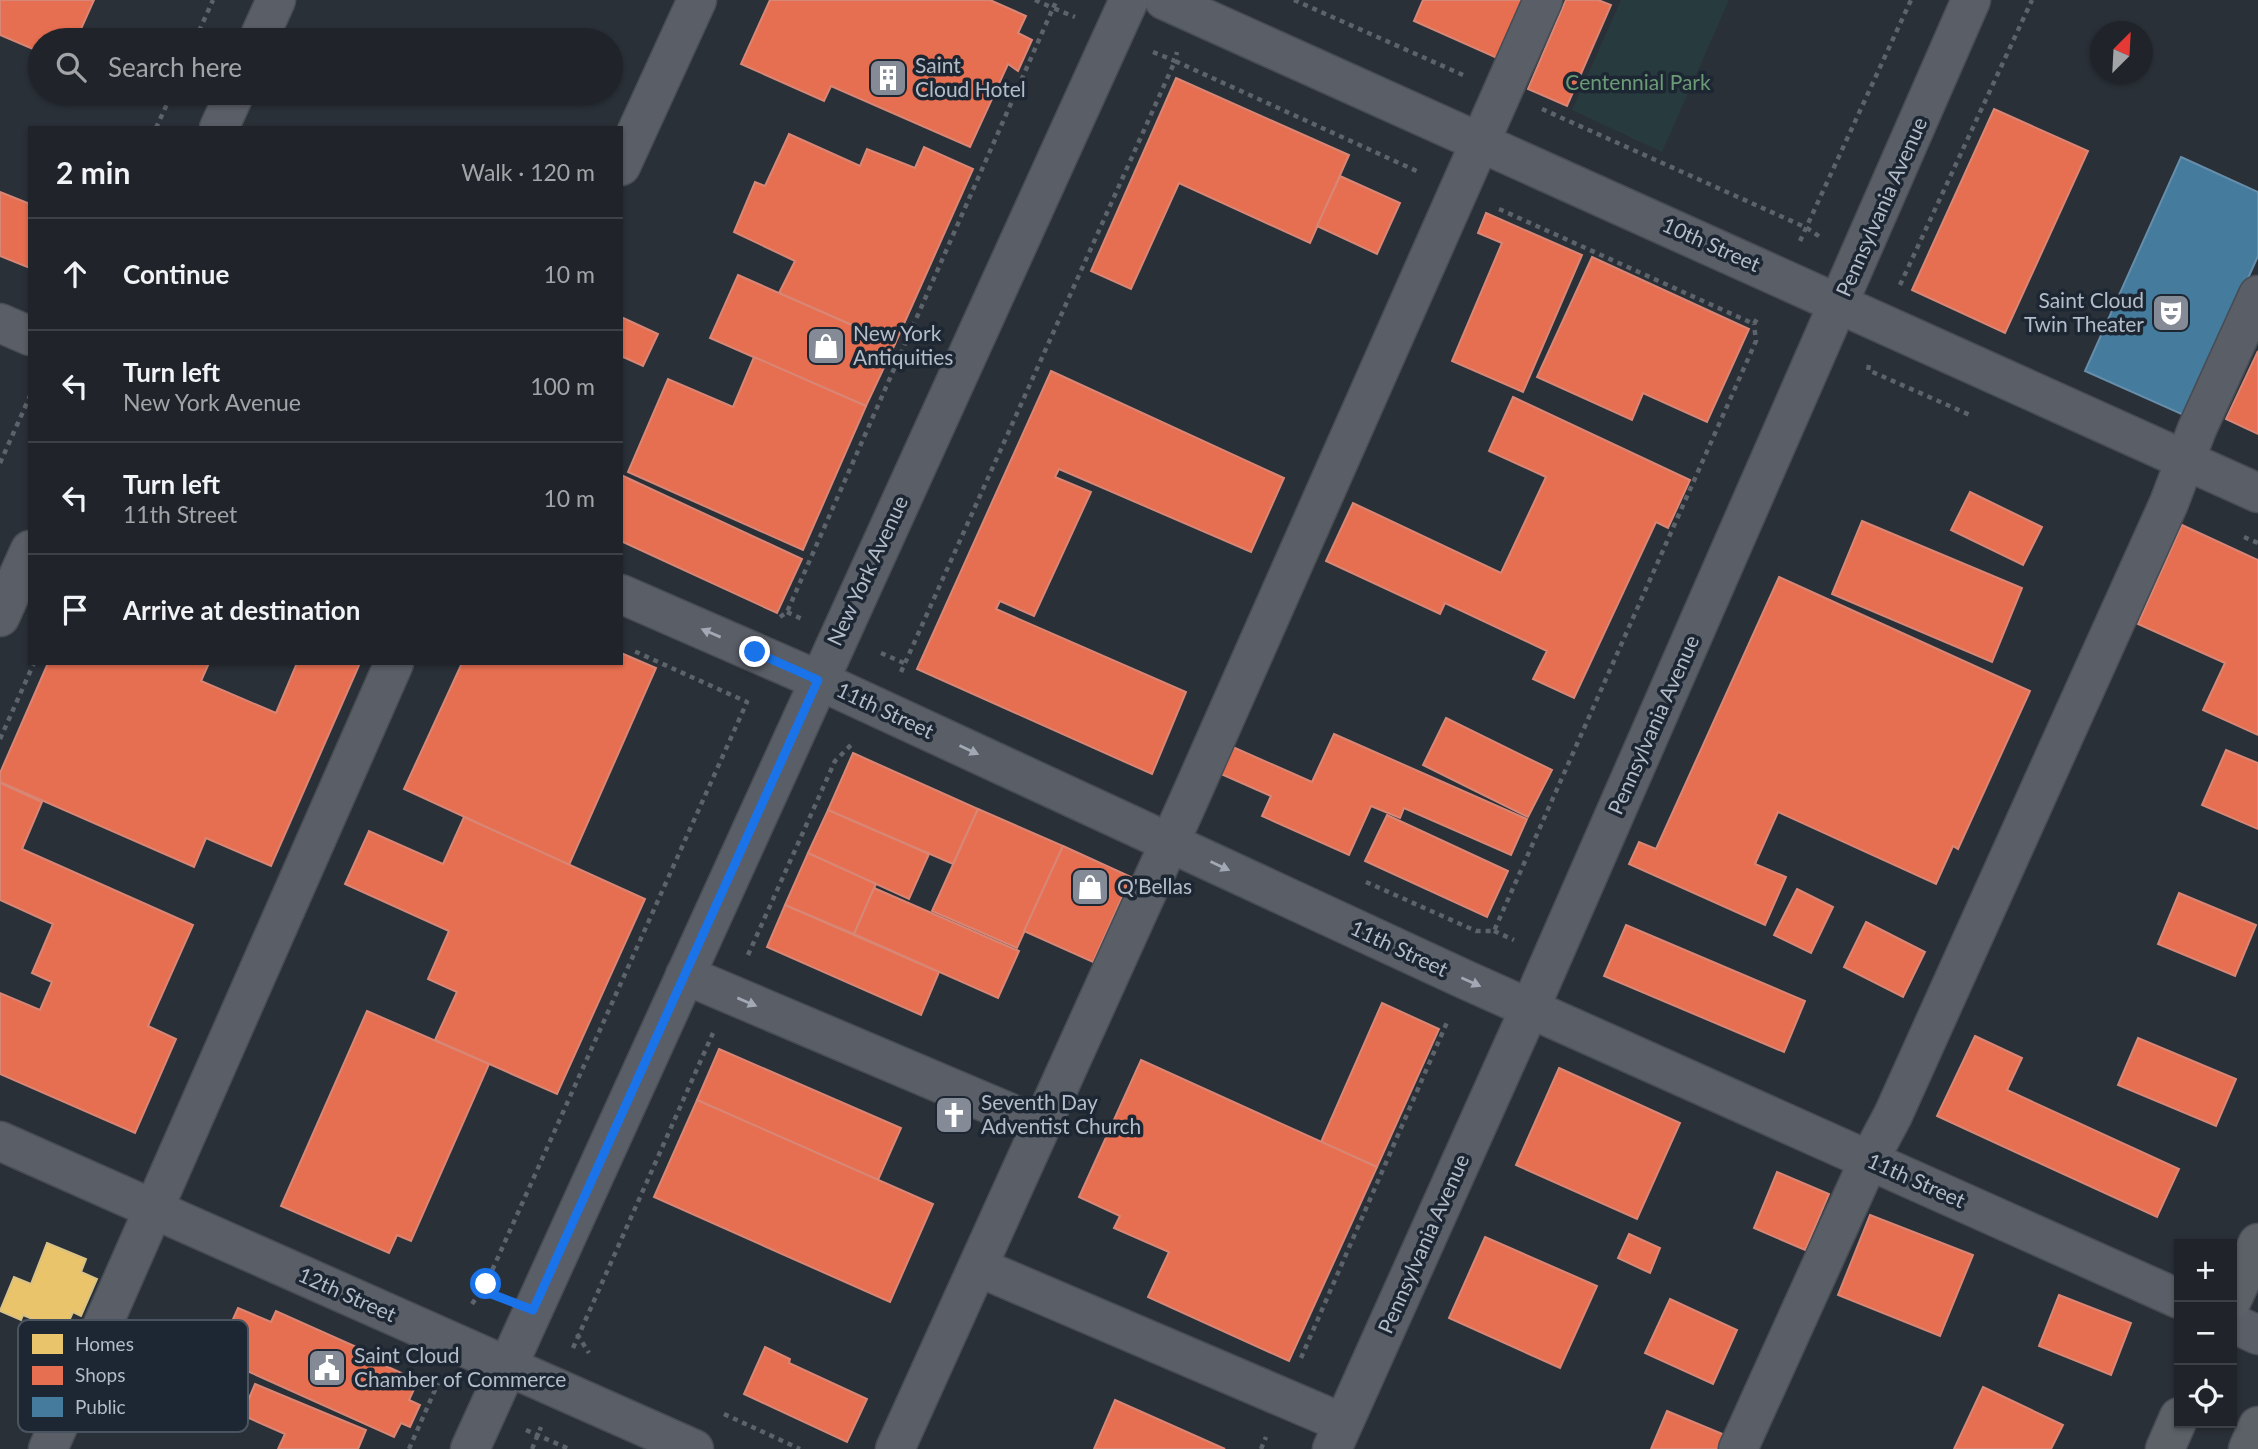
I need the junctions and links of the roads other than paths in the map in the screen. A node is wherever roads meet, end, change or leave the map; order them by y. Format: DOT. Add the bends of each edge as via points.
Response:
graph roads {
  1 [pos="276,0"];
  2 [pos="697,0"];
  3 [pos="1129,0"];
  4 [pos="1164,0"];
  5 [pos="1543,0"];
  6 [pos="1971,0"];
  7 [pos="263,28"];
  8 [pos="230,105"];
  9 [pos="220,126"];
  10 [pos="1482,143"];
  11 [pos="623,162"];
  12 [pos="2258,295"];
  13 [pos="1840,303"];
  14 [pos="0,323"];
  15 [pos="28,335"];
  16 [pos="2187,461"];
  17 [pos="2258,493"];
  18 [pos="28,554"];
  19 [pos="623,595"];
  20 [pos="0,617"];
  21 [pos="393,665"];
  22 [pos="818,680"];
  23 [pos="1169,842"];
  24 [pos="685,975"];
  25 [pos="1530,1008"];
  26 [pos="1041,1126"];
  27 [pos="0,1141"];
  28 [pos="1869,1160"];
  29 [pos="154,1209"];
  30 [pos="2258,1243"];
  31 [pos="978,1267"];
  32 [pos="2237,1289"];
  33 [pos="2174,1297"];
  34 [pos="105,1320"];
  35 [pos="2237,1325"];
  36 [pos="2258,1335"];
  37 [pos="508,1365"];
  38 [pos="2258,1426"];
  39 [pos="2174,1428"];
  40 [pos="56,1432"];
  41 [pos="1338,1436"];
  42 [pos="48,1449"];
  43 [pos="471,1449"];
  44 [pos="694,1449"];
  45 [pos="895,1449"];
  46 [pos="1738,1449"];
  47 [pos="2165,1449"];
  48 [pos="2248,1449"];
  1 -- 7 [label="street"];
  2 -- 11 [label="street"];
  3 -- 22 [label="street, New York Avenue"];
  4 -- 10 [label="street, 10th Street"];
  5 -- 10 [label="street"];
  6 -- 13 [label="street, Pennsylvania Avenue"];
  8 -- 9 [label="street"];
  10 -- 13 [label="street, 10th Street"];
  10 -- 23 [label="street" via="1457,190"];
  12 -- 16 [label="street"];
  13 -- 16 [label="street, 10th Street"];
  13 -- 25 [label="street, Pennsylvania Avenue"];
  14 -- 15 [label="street"];
  16 -- 17 [label="street, 10th Street"];
  16 -- 28 [label="street"];
  18 -- 20 [label="street"];
  22 -- 19 [label="street, 11th Street, one-way"];
  21 -- 29 [label="street"];
  22 -- 23 [label="street, 11th Street, one-way"];
  22 -- 24 [label="street, New York Avenue"];
  23 -- 25 [label="street, 11th Street, one-way"];
  23 -- 26 [label="street"];
  24 -- 26 [label="street, one-way"];
  24 -- 37 [label="street, New York Avenue"];
  25 -- 28 [label="street, 11th Street"];
  25 -- 41 [label="street, Pennsylvania Avenue"];
  26 -- 31 [label="street"];
  27 -- 29 [label="street, 12th Street"];
  28 -- 33 [label="street, 11th Street"];
  28 -- 46 [label="street"];
  29 -- 34 [label="street"];
  29 -- 37 [label="street, 12th Street"];
  30 -- 32 [label="main road"];
  31 -- 41 [label="street" via="1284,1397"];
  31 -- 45 [label="street"];
  35 -- 36 [label="street"];
  37 -- 43 [label="street, New York Avenue"];
  37 -- 44 [label="street, 12th Street"];
  38 -- 48 [label="main road"];
  39 -- 47 [label="main road"];
  40 -- 42 [label="street"];
}
